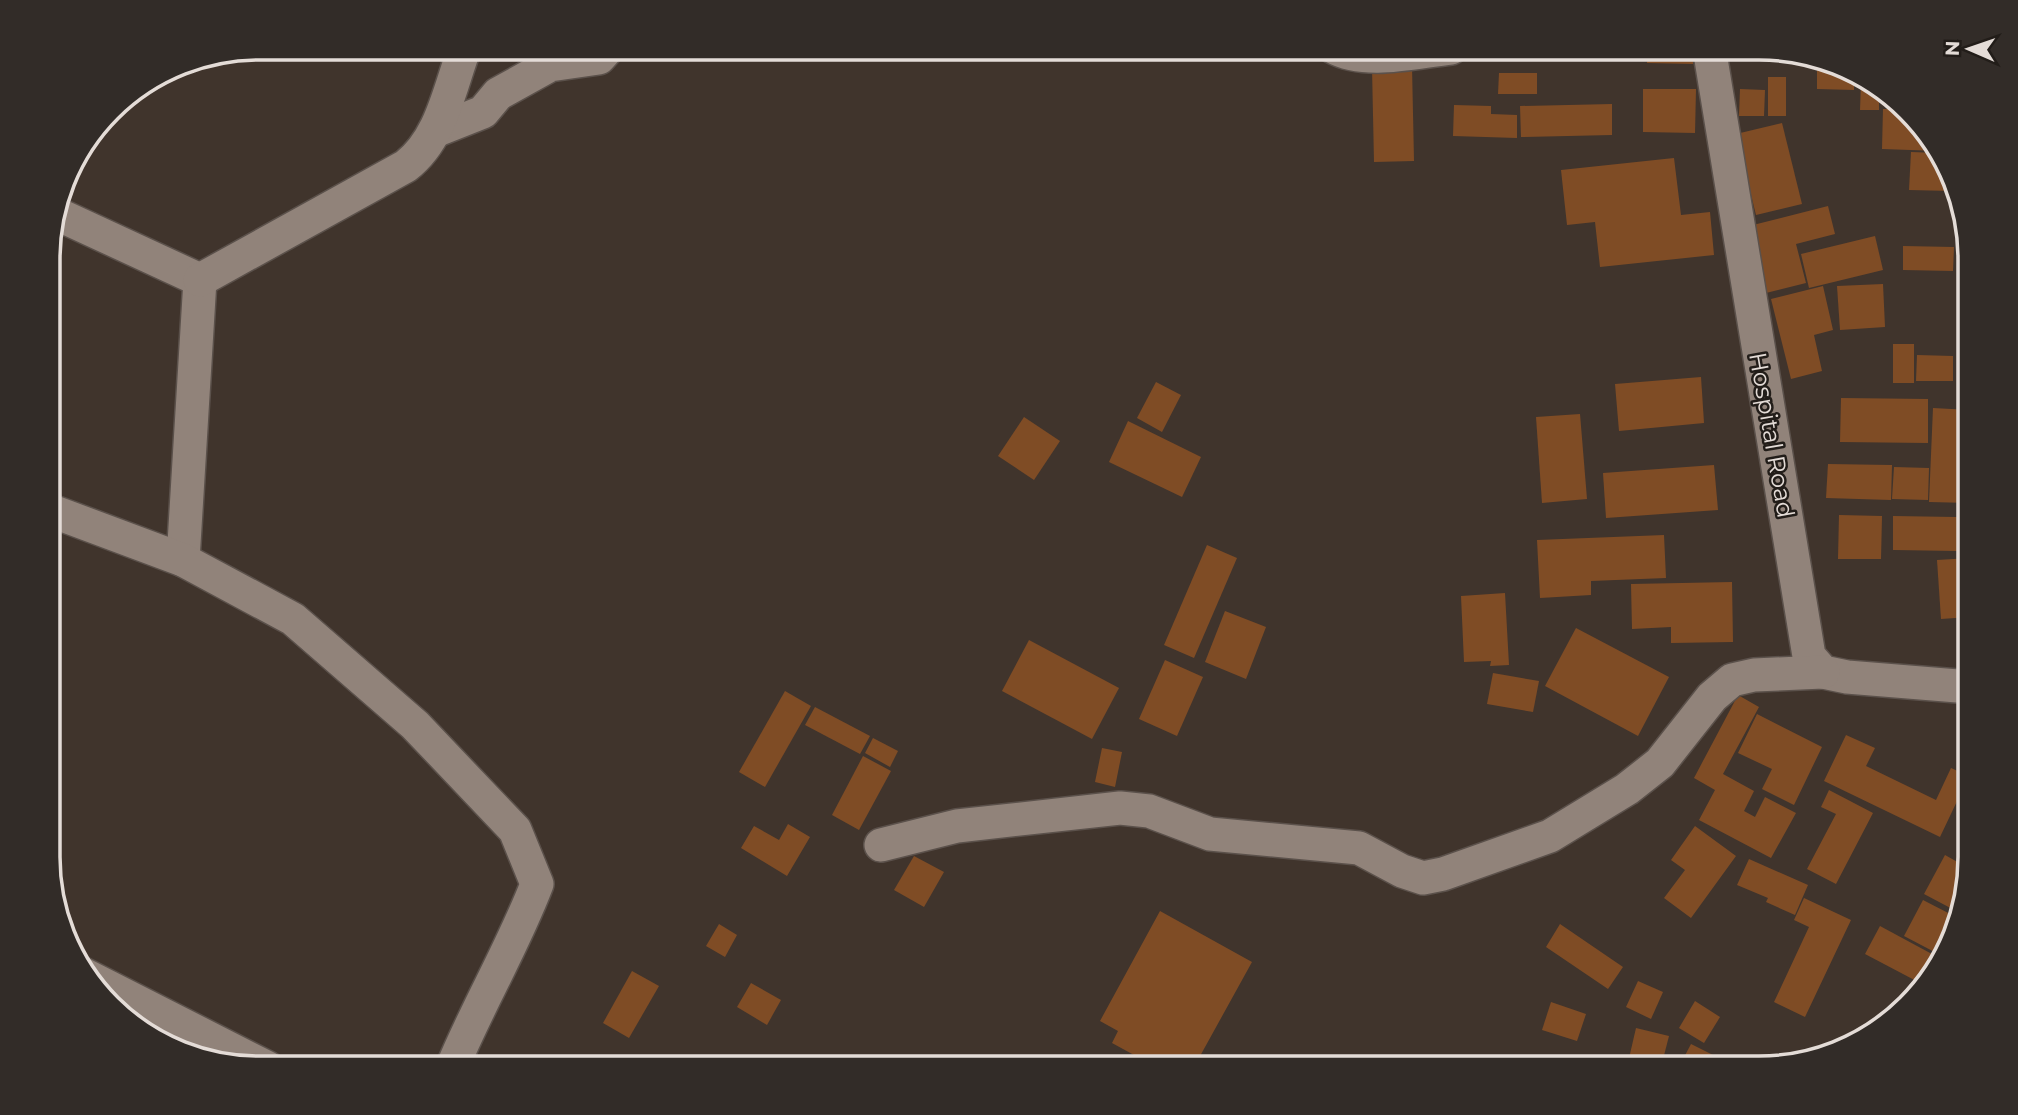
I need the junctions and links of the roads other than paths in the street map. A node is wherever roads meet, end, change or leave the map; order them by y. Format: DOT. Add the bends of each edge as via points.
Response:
graph roads {
  1 [pos="460,60"];
  2 [pos="585,60"];
  3 [pos="1711,60"];
  4 [pos="435,131"];
  5 [pos="64,216"];
  6 [pos="200,280"];
  7 [pos="60,514"];
  8 [pos="183,560"];
  9 [pos="1823,672"];
  10 [pos="1958,686"];
  11 [pos="881,845"];
  12 [pos="108,987"];
  13 [pos="242,1055"];
  14 [pos="457,1056"];
  1 -- 4 [label="street"];
  2 -- 4 [label="street" via="550,65 498,94 483,111"];
  3 -- 9 [label="street, Hospital Road" via="1809,656"];
  4 -- 6 [label="street" via="423,153 406,166"];
  5 -- 6 [label="street"];
  6 -- 8 [label="street"];
  7 -- 8 [label="street"];
  8 -- 14 [label="street" via="293,619 415,725 515,830 537,884 517,936"];
  9 -- 10 [label="street"];
  9 -- 11 [label="street" via="1754,674 1732,680 1712,697 1660,763 1627,789 1549,836 1423,878 1359,848 1210,834 1149,811 1120,808 957,826"];
  12 -- 13 [label="street"];
}
